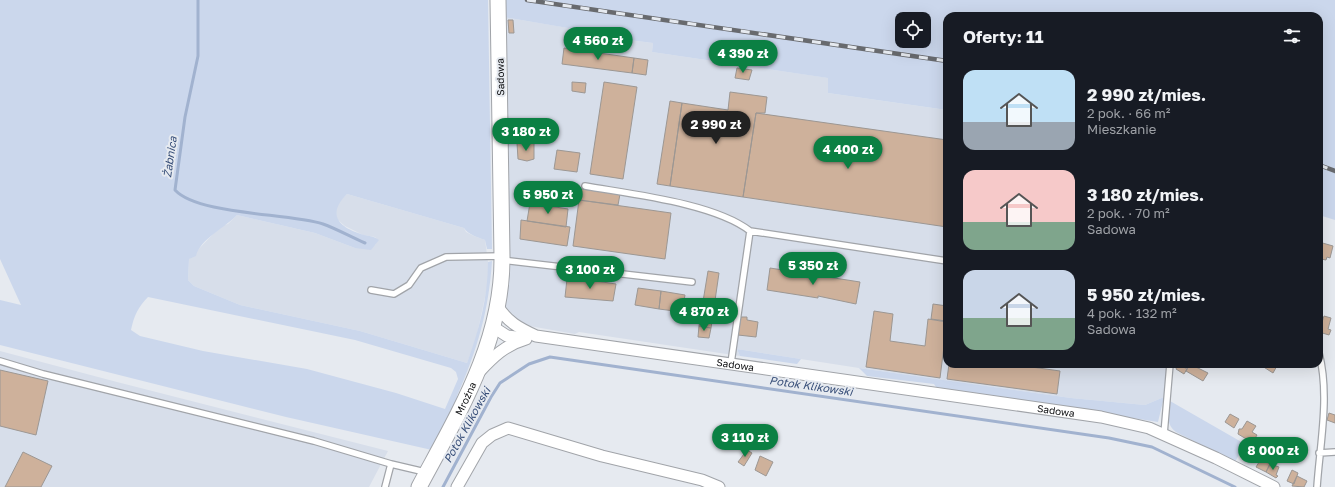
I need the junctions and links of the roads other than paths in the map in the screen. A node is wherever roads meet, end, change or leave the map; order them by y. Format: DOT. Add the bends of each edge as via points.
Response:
graph roads {
  1 [pos="498,0"];
  2 [pos="585,186"];
  3 [pos="750,231"];
  4 [pos="502,258"];
  5 [pos="943,259"];
  6 [pos="692,282"];
  7 [pos="371,290"];
  8 [pos="498,305"];
  9 [pos="512,324"];
  10 [pos="494,327"];
  11 [pos="531,337"];
  12 [pos="0,361"];
  13 [pos="731,363"];
  14 [pos="1323,367"];
  15 [pos="1170,368"];
  16 [pos="477,374"];
  17 [pos="1164,434"];
  18 [pos="1335,452"];
  19 [pos="1319,453"];
  20 [pos="391,464"];
  21 [pos="427,472"];
  22 [pos="386,487"];
  23 [pos="419,487"];
  24 [pos="457,487"];
  25 [pos="719,487"];
  26 [pos="1274,487"];
  27 [pos="1316,487"];
  1 -- 4 [label="main road, Sadowa"];
  2 -- 3 [label="lane" via="692,207 720,215"];
  3 -- 5 [label="lane"];
  3 -- 13 [label="lane"];
  4 -- 6 [label="lane"];
  4 -- 7 [label="lane" via="446,257 422,268 409,285 394,294"];
  4 -- 8 [label="main road, Sadowa"];
  8 -- 9 [label="street, Sadowa"];
  8 -- 10 [label="main road, Mroźna"];
  9 -- 10 [label="street"];
  9 -- 11 [label="street, Sadowa"];
  10 -- 11 [label="street" via="507,336"];
  10 -- 16 [label="main road, Mroźna"];
  11 -- 13 [label="street, Sadowa"];
  11 -- 16 [label="street" via="494,355"];
  12 -- 20 [label="lane" via="314,441"];
  13 -- 17 [label="street, Sadowa" via="1101,417"];
  14 -- 19 [label="lane" via="1324,406"];
  15 -- 17 [label="lane"];
  16 -- 21 [label="main road, Mroźna"];
  17 -- 26 [label="street, Sadowa"];
  18 -- 19 [label="lane"];
  19 -- 27 [label="lane"];
  20 -- 21 [label="lane"];
  20 -- 22 [label="lane"];
  21 -- 23 [label="main road, Mroźna"];
  24 -- 25 [label="street" via="482,443 508,428 602,456 702,480"];
}
